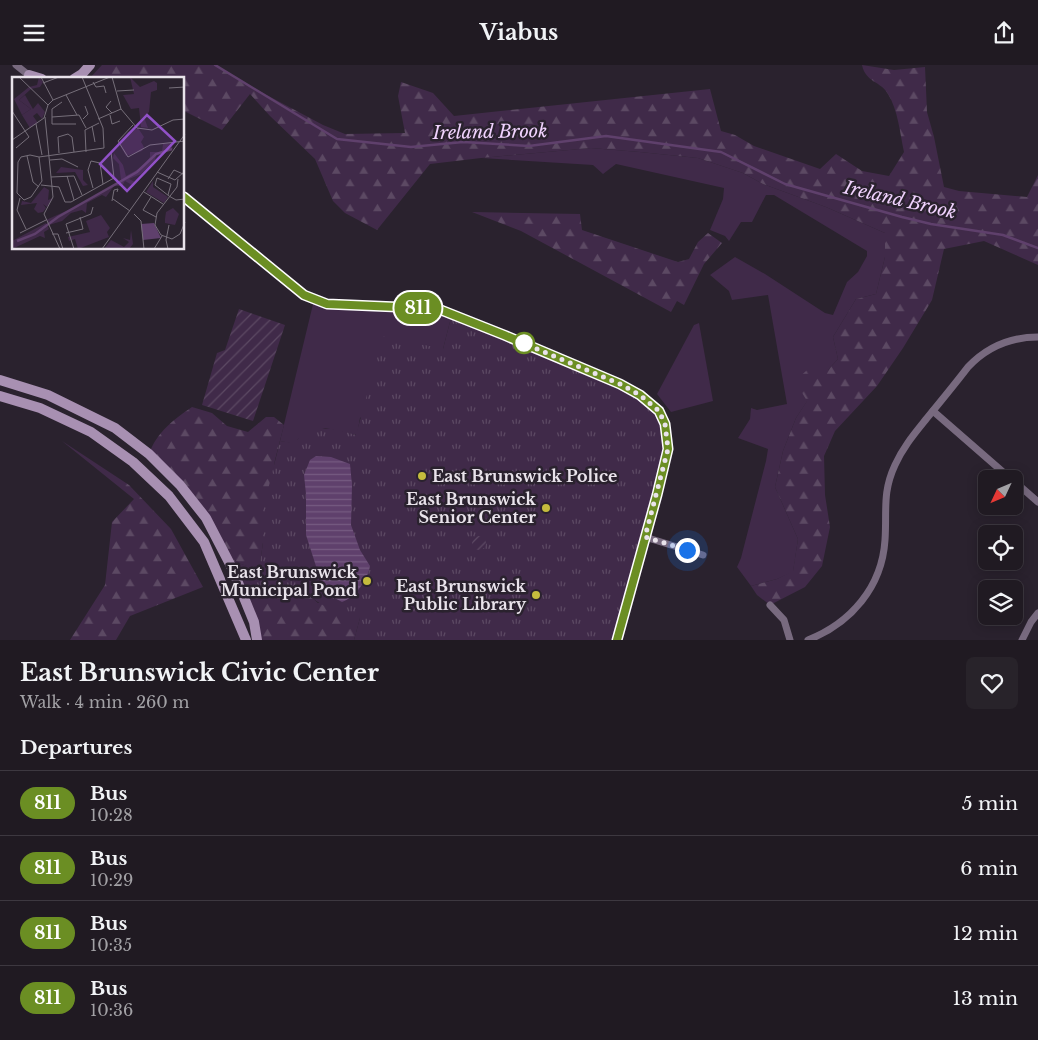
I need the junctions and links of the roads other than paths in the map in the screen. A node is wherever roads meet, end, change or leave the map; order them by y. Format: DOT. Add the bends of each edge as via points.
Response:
graph roads {
  1 [pos="16,65"];
  2 [pos="90,65"];
  3 [pos="31,77"];
  4 [pos="77,77"];
  5 [pos="185,198"];
  6 [pos="1038,337"];
  7 [pos="0,380"];
  8 [pos="0,396"];
  9 [pos="933,411"];
  10 [pos="1001,470"];
  11 [pos="1023,489"];
  12 [pos="1038,502"];
  13 [pos="645,537"];
  14 [pos="703,555"];
  15 [pos="770,605"];
  16 [pos="1038,613"];
  17 [pos="246,640"];
  18 [pos="257,640"];
  19 [pos="617,640"];
  20 [pos="790,640"];
  21 [pos="808,640"];
  22 [pos="1022,640"];
  1 -- 3 [label="street"];
  2 -- 4 [label="main road"];
  5 -- 13 [label="street" via="304,295 327,304 441,310 620,384 646,399 659,411 665,424 668,449"];
  6 -- 9 [label="street" via="1011,340 986,351 968,367"];
  7 -- 18 [label="main road" via="48,395 115,428 180,485 206,518 232,568 254,621"];
  8 -- 17 [label="main road" via="40,408 91,432 133,462 169,496 204,542"];
  9 -- 10 [label="street"];
  9 -- 21 [label="street" via="894,465 885,502 883,553 871,587 849,615 830,630"];
  11 -- 12 [label="street"];
  13 -- 14 [label="street"];
  13 -- 19 [label="street"];
  15 -- 20 [label="street" via="784,619"];
  16 -- 22 [label="street"];
}
